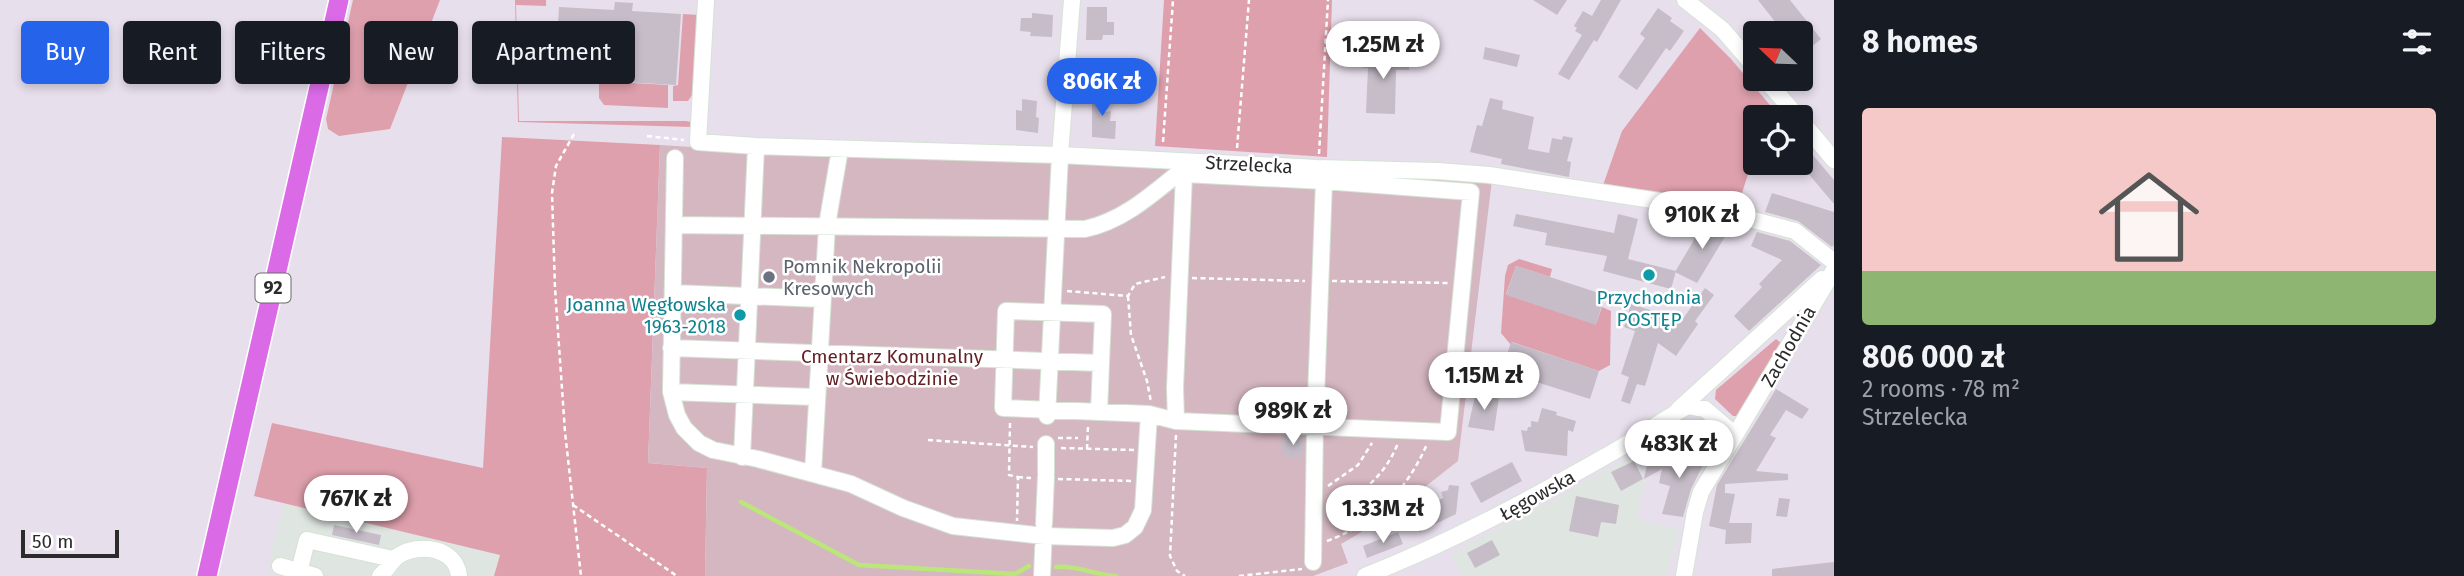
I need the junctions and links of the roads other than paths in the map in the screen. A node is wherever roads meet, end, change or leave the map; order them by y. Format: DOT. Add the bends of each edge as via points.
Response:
graph roads {
  1 [pos="339,0"];
  2 [pos="706,0"];
  3 [pos="1072,0"];
  4 [pos="1685,0"];
  5 [pos="1700,5"];
  6 [pos="1743,53"];
  7 [pos="1775,91"];
  8 [pos="1787,105"];
  9 [pos="1813,135"];
  10 [pos="755,146"];
  11 [pos="840,149"];
  12 [pos="1060,155"];
  13 [pos="675,158"];
  14 [pos="1834,160"];
  15 [pos="1322,172"];
  16 [pos="1184,174"];
  17 [pos="674,225"];
  18 [pos="827,225"];
  19 [pos="751,226"];
  20 [pos="1057,227"];
  21 [pos="1834,262"];
  22 [pos="1834,269"];
  23 [pos="673,293"];
  24 [pos="749,296"];
  25 [pos="822,299"];
  26 [pos="1053,311"];
  27 [pos="671,348"];
  28 [pos="747,350"];
  29 [pos="819,351"];
  30 [pos="1004,359"];
  31 [pos="1050,361"];
  32 [pos="1101,363"];
  33 [pos="671,392"];
  34 [pos="746,394"];
  35 [pos="816,397"];
  36 [pos="1048,414"];
  37 [pos="1151,415"];
  38 [pos="1094,417"];
  39 [pos="1677,418"];
  40 [pos="1176,421"];
  41 [pos="1315,425"];
  42 [pos="1735,435"];
  43 [pos="742,457"];
  44 [pos="813,473"];
  45 [pos="1044,529"];
  46 [pos="393,559"];
  47 [pos="1313,562"];
  48 [pos="280,566"];
  49 [pos="304,575"];
  50 [pos="207,576"];
  51 [pos="380,576"];
  52 [pos="460,576"];
  53 [pos="1042,576"];
  54 [pos="1365,576"];
  55 [pos="1684,576"];
  1 -- 50 [label="main road, 92"];
  2 -- 10 [label="street, Strzelecka" via="698,142"];
  3 -- 12 [label="street"];
  4 -- 5 [label="street"];
  5 -- 6 [label="street"];
  7 -- 8 [label="street"];
  9 -- 14 [label="street"];
  10 -- 11 [label="street, Strzelecka"];
  10 -- 19 [label="street"];
  11 -- 12 [label="street, Strzelecka"];
  11 -- 18 [label="street"];
  12 -- 15 [label="street, Strzelecka"];
  12 -- 20 [label="street"];
  13 -- 17 [label="street"];
  15 -- 16 [label="street"];
  15 -- 21 [label="street, Strzelecka" via="1437,170 1692,206 1795,231"];
  15 -- 41 [label="street"];
  15 -- 41 [label="street" via="1471,192 1448,432"];
  16 -- 20 [label="street" via="1099,226"];
  16 -- 40 [label="street"];
  17 -- 19 [label="street"];
  17 -- 23 [label="street"];
  18 -- 19 [label="street"];
  18 -- 20 [label="street"];
  18 -- 25 [label="street"];
  19 -- 24 [label="street"];
  20 -- 26 [label="street"];
  22 -- 39 [label="street, Zachodnia" via="1692,395"];
  22 -- 42 [label="street, Zachodnia"];
  23 -- 24 [label="street"];
  23 -- 27 [label="street"];
  24 -- 25 [label="street"];
  24 -- 28 [label="street"];
  25 -- 29 [label="street"];
  26 -- 30 [label="street" via="1006,311"];
  26 -- 31 [label="street"];
  26 -- 32 [label="street" via="1103,314"];
  27 -- 28 [label="street"];
  27 -- 33 [label="street"];
  28 -- 29 [label="street"];
  28 -- 34 [label="street"];
  29 -- 30 [label="street"];
  29 -- 35 [label="street"];
  30 -- 31 [label="street"];
  30 -- 36 [label="street" via="1003,408"];
  31 -- 32 [label="street"];
  31 -- 36 [label="street"];
  32 -- 38 [label="street"];
  33 -- 34 [label="street"];
  33 -- 43 [label="street" via="677,415 689,434 705,447"];
  34 -- 35 [label="street"];
  34 -- 43 [label="street"];
  35 -- 44 [label="street"];
  36 -- 38 [label="street"];
  36 -- 45 [label="street"];
  37 -- 38 [label="street"];
  37 -- 40 [label="street"];
  37 -- 45 [label="street" via="1143,510 1135,527 1112,538"];
  39 -- 42 [label="street, Łęgowska" via="1688,406 1699,406"];
  39 -- 54 [label="street, Łęgowska" via="1517,507"];
  40 -- 41 [label="street"];
  41 -- 47 [label="street"];
  42 -- 55 [label="street, Zachodnia" via="1701,492"];
  43 -- 44 [label="street"];
  44 -- 45 [label="street" via="953,526 1017,534"];
  45 -- 53 [label="street"];
  46 -- 49 [label="street" via="307,540"];
  46 -- 51 [label="street"];
  46 -- 52 [label="street" via="408,550 433,550 453,558"];
  48 -- 49 [label="street"];
}
